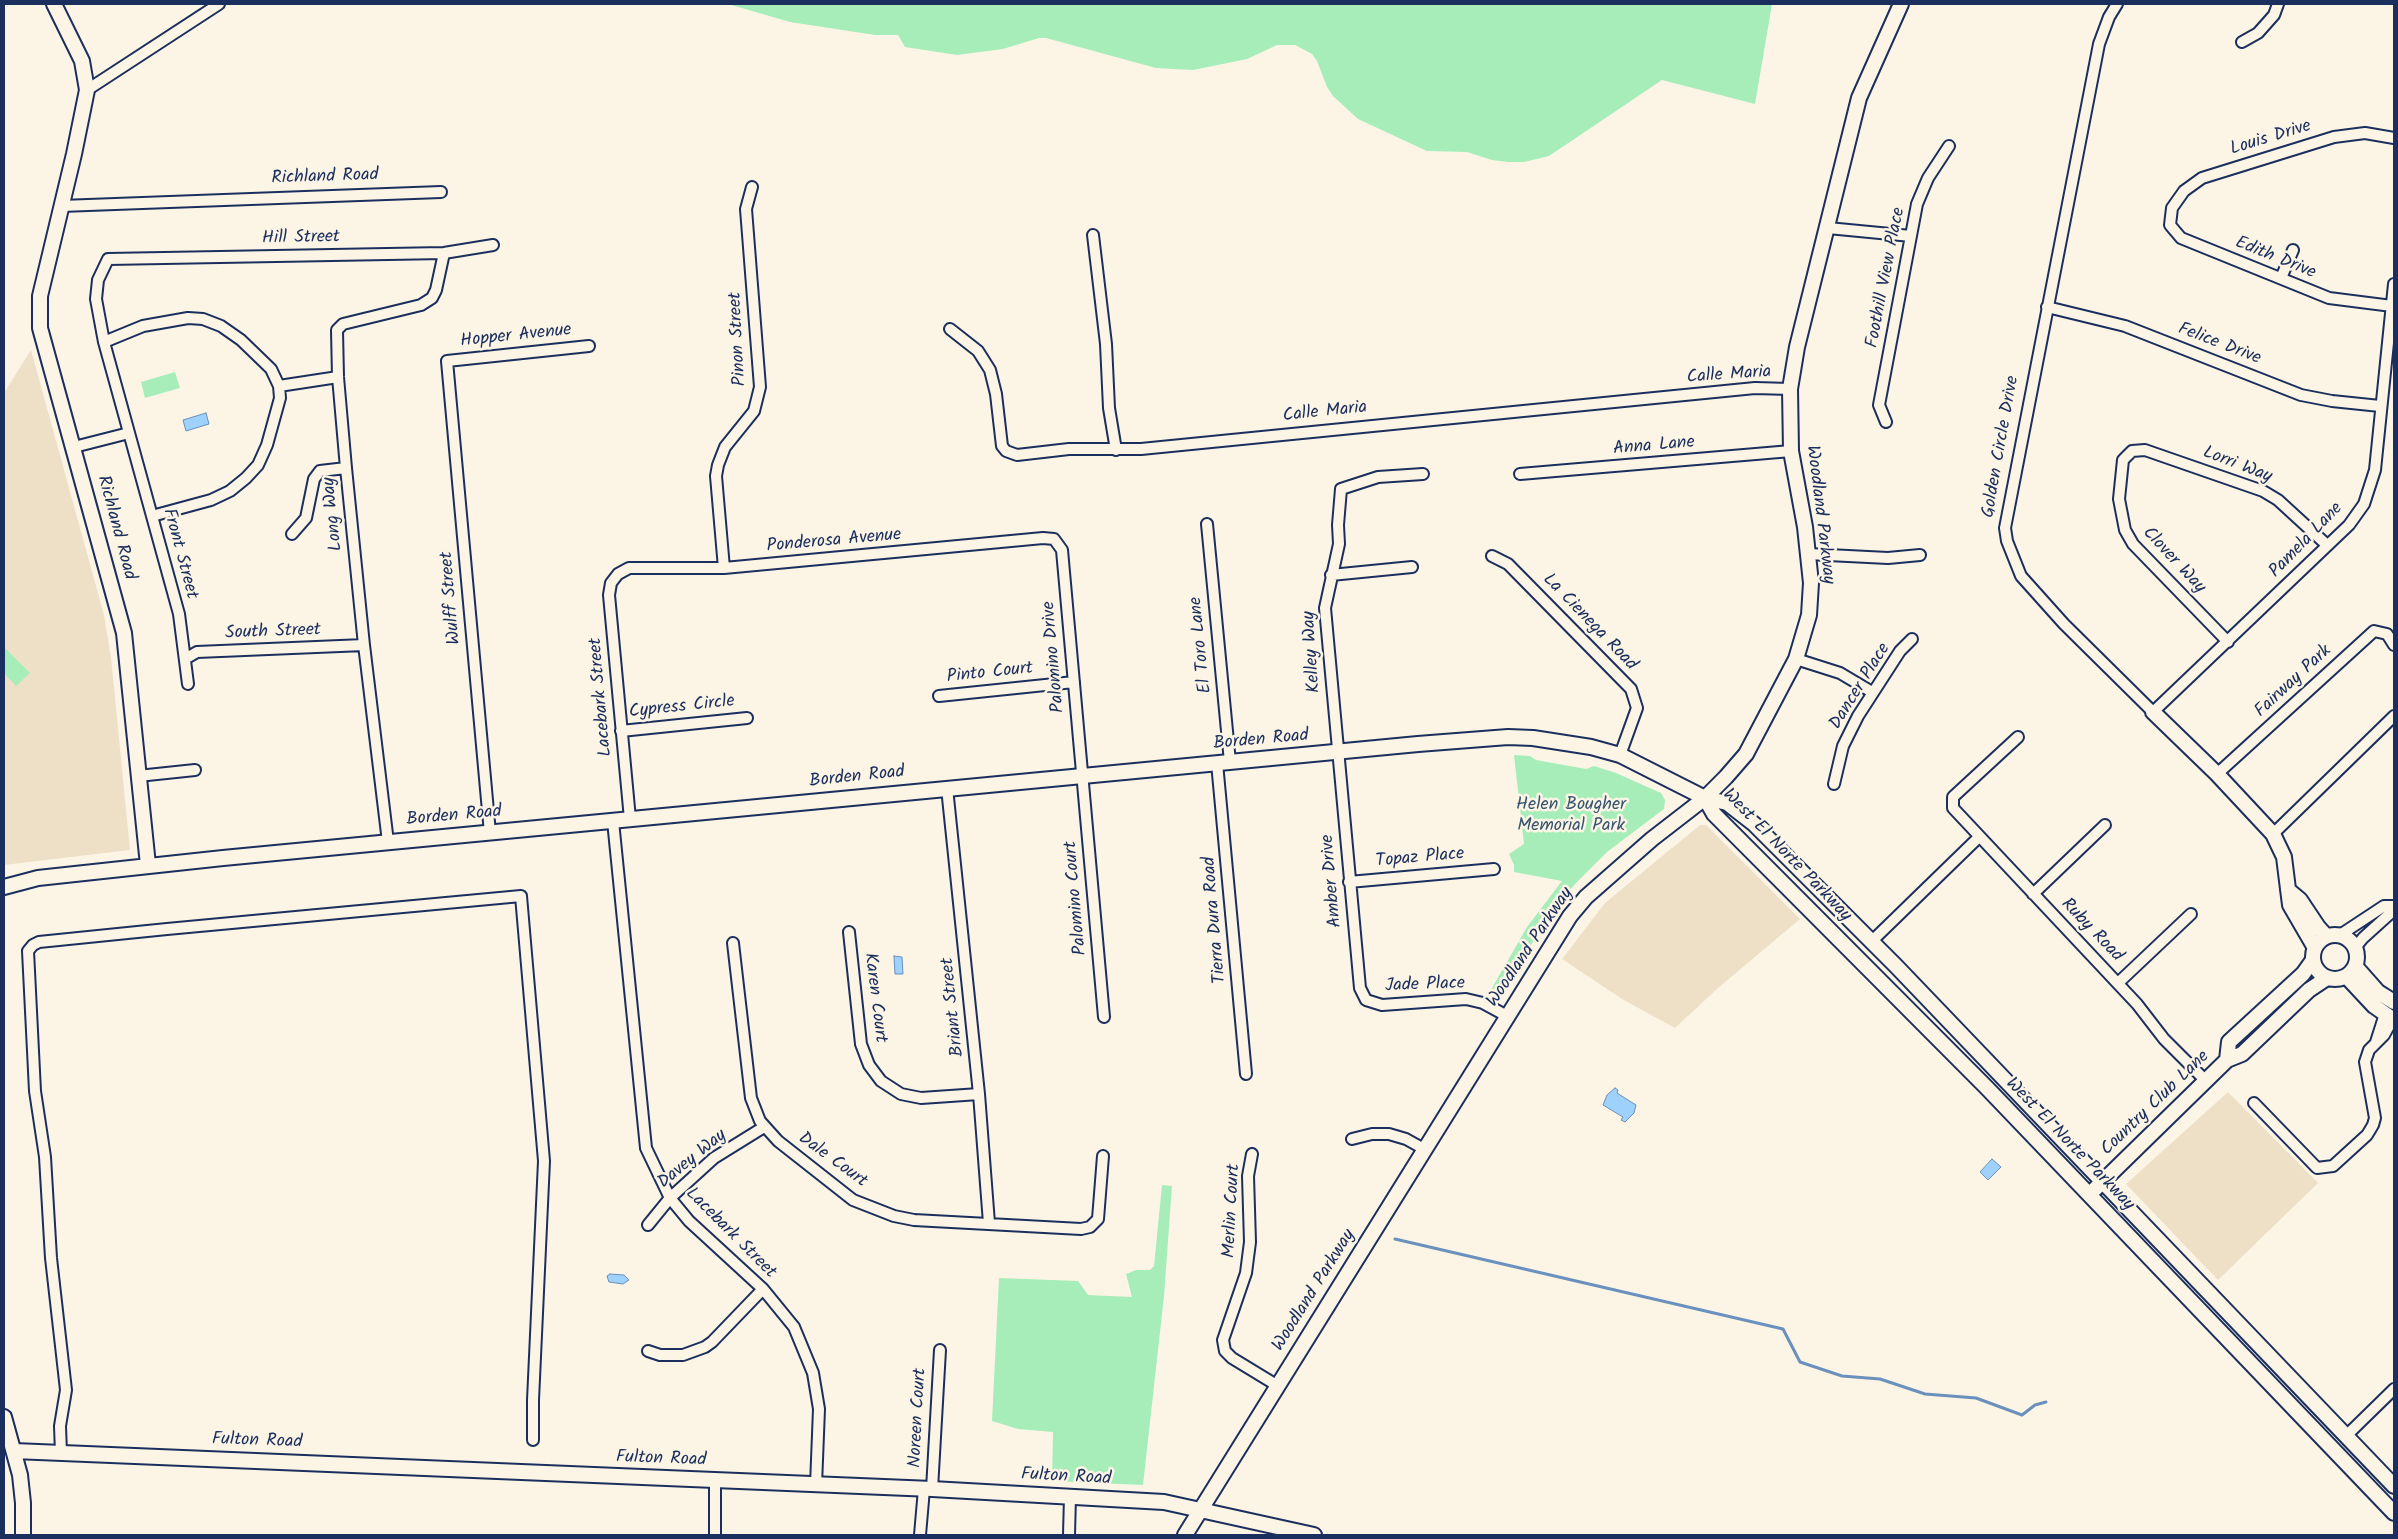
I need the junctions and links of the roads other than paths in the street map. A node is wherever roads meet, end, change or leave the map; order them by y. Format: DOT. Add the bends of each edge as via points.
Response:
graph roads {
  1 [pos="54,4"];
  2 [pos="219,4"];
  3 [pos="1901,4"];
  4 [pos="2117,4"];
  5 [pos="2278,4"];
  6 [pos="2242,42"];
  7 [pos="87,90"];
  8 [pos="2394,138"];
  9 [pos="1948,146"];
  10 [pos="752,187"];
  11 [pos="441,192"];
  12 [pos="61,206"];
  13 [pos="2172,208"];
  14 [pos="1828,228"];
  15 [pos="1093,235"];
  16 [pos="1911,236"];
  17 [pos="493,245"];
  18 [pos="2293,250"];
  19 [pos="444,253"];
  20 [pos="108,259"];
  21 [pos="2281,278"];
  22 [pos="2394,284"];
  23 [pos="2392,306"];
  24 [pos="2047,307"];
  25 [pos="950,329"];
  26 [pos="104,342"];
  27 [pos="588,346"];
  28 [pos="447,361"];
  29 [pos="338,377"];
  30 [pos="279,386"];
  31 [pos="1790,389"];
  32 [pos="2380,406"];
  33 [pos="1886,422"];
  34 [pos="129,434"];
  35 [pos="74,447"];
  36 [pos="1116,450"];
  37 [pos="1791,452"];
  38 [pos="2123,460"];
  39 [pos="346,468"];
  40 [pos="1423,474"];
  41 [pos="1520,474"];
  42 [pos="152,516"];
  43 [pos="1207,524"];
  44 [pos="292,534"];
  45 [pos="1054,539"];
  46 [pos="2327,545"];
  47 [pos="1808,554"];
  48 [pos="1920,554"];
  49 [pos="1492,556"];
  50 [pos="1412,567"];
  51 [pos="724,568"];
  52 [pos="618,574"];
  53 [pos="1331,575"];
  54 [pos="1912,639"];
  55 [pos="2228,642"];
  56 [pos="364,645"];
  57 [pos="2394,645"];
  58 [pos="185,659"];
  59 [pos="1796,659"];
  60 [pos="1074,682"];
  61 [pos="188,684"];
  62 [pos="1872,692"];
  63 [pos="939,696"];
  64 [pos="2153,712"];
  65 [pos="2394,716"];
  66 [pos="747,718"];
  67 [pos="621,731"];
  68 [pos="2018,737"];
  69 [pos="1338,753"];
  70 [pos="1620,755"];
  71 [pos="1224,762"];
  72 [pos="195,770"];
  73 [pos="2217,774"];
  74 [pos="1083,775"];
  75 [pos="138,776"];
  76 [pos="1834,784"];
  77 [pos="947,788"];
  78 [pos="1705,798"];
  79 [pos="630,819"];
  80 [pos="613,820"];
  81 [pos="2105,825"];
  82 [pos="490,833"];
  83 [pos="2273,834"];
  84 [pos="1980,837"];
  85 [pos="388,842"];
  86 [pos="148,866"];
  87 [pos="1494,869"];
  88 [pos="1349,882"];
  89 [pos="4,887"];
  90 [pos="2288,890"];
  91 [pos="2033,894"];
  92 [pos="2394,906"];
  93 [pos="2394,910"];
  94 [pos="2191,914"];
  95 [pos="849,932"];
  96 [pos="2333,936"];
  97 [pos="1872,940"];
  98 [pos="734,942"];
  99 [pos="2356,948"];
  100 [pos="2314,954"];
  101 [pos="2355,966"];
  102 [pos="2346,976"];
  103 [pos="2327,978"];
  104 [pos="2118,983"];
  105 [pos="2394,1002"];
  106 [pos="1370,1003"];
  107 [pos="1507,1016"];
  108 [pos="1104,1018"];
  109 [pos="2391,1018"];
  110 [pos="2227,1060"];
  111 [pos="1246,1074"];
  112 [pos="2206,1082"];
  113 [pos="979,1094"];
  114 [pos="2254,1103"];
  115 [pos="764,1127"];
  116 [pos="1352,1140"];
  117 [pos="1424,1150"];
  118 [pos="1252,1154"];
  119 [pos="1103,1156"];
  120 [pos="2102,1182"];
  121 [pos="2089,1194"];
  122 [pos="670,1198"];
  123 [pos="989,1223"];
  124 [pos="648,1225"];
  125 [pos="763,1289"];
  126 [pos="940,1350"];
  127 [pos="648,1351"];
  128 [pos="1278,1386"];
  129 [pos="2394,1389"];
  130 [pos="4,1418"];
  131 [pos="2346,1435"];
  132 [pos="533,1440"];
  133 [pos="9,1450"];
  134 [pos="60,1453"];
  135 [pos="715,1481"];
  136 [pos="816,1485"];
  137 [pos="2394,1486"];
  138 [pos="928,1489"];
  139 [pos="1070,1496"];
  140 [pos="1200,1510"];
  141 [pos="2394,1513"];
  142 [pos="23,1535"];
  143 [pos="715,1535"];
  144 [pos="920,1535"];
  145 [pos="1069,1535"];
  146 [pos="1185,1535"];
  147 [pos="1314,1535"];
  1 -- 7 [label="main road, Richland Road" via="82,61"];
  2 -- 7 [label="street"];
  3 -- 14 [label="main road, Woodland Parkway" via="1860,98"];
  4 -- 24 [label="street, Golden Circle Drive" via="2099,44"];
  5 -- 6 [label="street" via="2274,15 2258,33"];
  7 -- 12 [label="main road, Richland Road"];
  8 -- 13 [label="street, Louis Drive" via="2365,133 2334,136 2202,178 2184,192"];
  9 -- 16 [label="street, Foothill View Place" via="1928,178 1917,204"];
  10 -- 51 [label="street, Pinon Street" via="746,209 760,387 754,411 725,447 718,465 716,476"];
  11 -- 12 [label="street, Richland Road"];
  12 -- 35 [label="main road, Richland Road" via="40,296 40,328"];
  13 -- 21 [label="street, Edith Drive" via="2170,225 2181,238"];
  14 -- 16 [label="street"];
  14 -- 31 [label="main road, Woodland Parkway" via="1797,347"];
  15 -- 36 [label="street"];
  16 -- 33 [label="street, Foothill View Place" via="1879,405"];
  17 -- 19 [label="street, Hill Street"];
  18 -- 21 [label="street"];
  19 -- 20 [label="street, Hill Street"];
  19 -- 29 [label="street, Long Way" via="432,298 421,305 343,324 337,330"];
  20 -- 26 [label="street, Front Street" via="98,280 96,299"];
  21 -- 23 [label="street, Edith Drive" via="2328,298"];
  22 -- 23 [label="street, Pamela Lane"];
  23 -- 32 [label="street, Pamela Lane"];
  24 -- 32 [label="street, Felice Drive" via="2125,326 2301,395"];
  24 -- 64 [label="street, Golden Circle Drive" via="2005,528 2007,541 2021,576 2064,624"];
  25 -- 36 [label="street, Calle Maria" via="978,351 990,370 1002,446 1006,452 1017,455 1069,449"];
  26 -- 30 [label="street" via="144,326 188,318 203,319 241,340 271,369"];
  26 -- 34 [label="street, Front Street"];
  27 -- 28 [label="street, Hopper Avenue"];
  28 -- 82 [label="street, Wulff Street"];
  29 -- 30 [label="street"];
  29 -- 39 [label="street, Long Way"];
  30 -- 42 [label="street" via="280,398 267,445 258,465 246,478 211,500"];
  31 -- 36 [label="street, Calle Maria" via="1755,388"];
  31 -- 37 [label="main road, Woodland Parkway"];
  32 -- 46 [label="street, Pamela Lane" via="2374,470 2364,504 2349,525"];
  34 -- 35 [label="street"];
  34 -- 42 [label="street, Front Street"];
  35 -- 75 [label="main road, Richland Road" via="124,633"];
  37 -- 41 [label="street, Anna Lane"];
  37 -- 47 [label="main road, Woodland Parkway"];
  38 -- 46 [label="street, Lorri Way" via="2132,451 2145,450 2263,491 2278,500"];
  38 -- 55 [label="street, Clover Way" via="2118,500 2124,530 2133,544"];
  39 -- 44 [label="street" via="320,471 314,479 306,518"];
  39 -- 56 [label="street, Long Way"];
  40 -- 53 [label="street, Kelley Way" via="1378,477 1341,489 1339,544"];
  42 -- 58 [label="street, Front Street" via="179,614"];
  43 -- 71 [label="street, El Toro Lane"];
  45 -- 51 [label="street, Ponderosa Avenue"];
  45 -- 60 [label="street, Palomino Drive" via="1062,550"];
  46 -- 55 [label="street, Pamela Lane"];
  47 -- 48 [label="street" via="1888,558"];
  47 -- 59 [label="main road, Woodland Parkway" via="1811,583 1809,615"];
  49 -- 70 [label="street, La Cienega Road" via="1508,564 1631,689 1637,708"];
  50 -- 53 [label="street"];
  51 -- 52 [label="street, Ponderosa Avenue" via="629,568"];
  52 -- 67 [label="street, Lacebark Street" via="611,583 609,595"];
  53 -- 69 [label="street, Kelley Way" via="1324,608"];
  54 -- 62 [label="street, Dancer Place"];
  55 -- 64 [label="street, Pamela Lane"];
  56 -- 58 [label="street, South Street" via="196,652"];
  56 -- 85 [label="street, Long Way"];
  57 -- 73 [label="street, Fairway Park" via="2387,634 2374,631"];
  58 -- 61 [label="street, Front Street"];
  59 -- 62 [label="street" via="1840,673"];
  59 -- 78 [label="main road, Woodland Parkway" via="1746,754"];
  60 -- 63 [label="street, Pinto Court"];
  60 -- 74 [label="street, Palomino Drive"];
  62 -- 76 [label="street, Dancer Place" via="1843,746"];
  64 -- 73 [label="main road, Golden Circle Drive"];
  65 -- 83 [label="street"];
  66 -- 67 [label="street, Cypress Circle"];
  67 -- 79 [label="street, Lacebark Street"];
  68 -- 84 [label="street, Ruby Road" via="1953,797 1953,808"];
  69 -- 70 [label="main road, Borden Road" via="1508,737 1565,742"];
  69 -- 71 [label="main road, Borden Road"];
  69 -- 88 [label="street, Amber Drive"];
  70 -- 78 [label="main road, Borden Road"];
  71 -- 74 [label="main road, Borden Road"];
  71 -- 111 [label="street, Tierra Dura Road"];
  72 -- 75 [label="street"];
  73 -- 83 [label="main road, Golden Circle Drive"];
  74 -- 77 [label="main road, Borden Road"];
  74 -- 108 [label="street, Palomino Court"];
  75 -- 86 [label="main road, Richland Road"];
  77 -- 79 [label="main road, Borden Road"];
  77 -- 113 [label="street, Briant Street"];
  78 -- 97 [label="main road, West El Norte Parkway" via="1728,803 1754,824"];
  78 -- 107 [label="main road, Woodland Parkway" via="1586,897 1570,916"];
  78 -- 121 [label="main road, West El Norte Parkway" via="1714,814 1982,1082"];
  79 -- 80 [label="main road, Borden Road"];
  80 -- 82 [label="main road, Borden Road"];
  80 -- 122 [label="street, Lacebark Street" via="646,1148"];
  81 -- 91 [label="street"];
  82 -- 85 [label="main road, Borden Road"];
  83 -- 90 [label="main road, Golden Circle Drive" via="2284,857"];
  84 -- 91 [label="street, Ruby Road"];
  84 -- 97 [label="street"];
  85 -- 86 [label="main road, Borden Road"];
  86 -- 89 [label="main road, Borden Road" via="38,878"];
  87 -- 88 [label="street, Topaz Place"];
  88 -- 106 [label="street, Amber Drive" via="1360,988"];
  90 -- 96 [label="main road" via="2300,900 2318,927"];
  90 -- 100 [label="main road, Golden Circle Drive" via="2290,905"];
  91 -- 104 [label="street, Ruby Road"];
  92 -- 96 [label="street" via="2384,906"];
  93 -- 99 [label="street"];
  94 -- 104 [label="street"];
  95 -- 113 [label="street, Karen Court" via="861,1044 869,1065 881,1081 901,1094 921,1098"];
  96 -- 99 [label="main road" via="2347,938"];
  96 -- 100 [label="main road, Country Club Lane"];
  97 -- 120 [label="main road, West El Norte Parkway"];
  98 -- 115 [label="street, Dale Court" via="751,1098"];
  99 -- 101 [label="main road"];
  100 -- 103 [label="main road" via="2318,971"];
  100 -- 110 [label="main road, Country Club Lane" via="2303,974 2229,1042"];
  101 -- 102 [label="main road"];
  101 -- 105 [label="main road" via="2378,992"];
  102 -- 103 [label="main road, Country Club Lane"];
  102 -- 109 [label="main road" via="2374,1006"];
  103 -- 110 [label="main road, Country Club Lane" via="2309,990 2242,1054"];
  104 -- 112 [label="street, Ruby Road" via="2164,1039"];
  105 -- 109 [label="main road"];
  106 -- 107 [label="street, Jade Place" via="1382,1006 1466,999 1483,1003"];
  107 -- 117 [label="main road, Woodland Parkway"];
  109 -- 114 [label="street" via="2384,1035 2370,1050 2365,1062 2375,1118 2373,1125 2367,1135 2333,1166 2317,1168"];
  110 -- 112 [label="main road, Country Club Lane"];
  112 -- 120 [label="main road, Country Club Lane"];
  113 -- 123 [label="street, Briant Street"];
  115 -- 122 [label="street, Davey Way" via="714,1158"];
  115 -- 123 [label="street, Dale Court" via="778,1142 853,1200 914,1220"];
  116 -- 117 [label="street" via="1372,1134 1389,1134 1406,1139"];
  117 -- 128 [label="main road, Woodland Parkway"];
  118 -- 128 [label="street, Merlin Court" via="1248,1176 1250,1242 1246,1273 1223,1340 1225,1351 1232,1358"];
  119 -- 123 [label="street, Dale Court" via="1098,1219 1090,1227"];
  120 -- 121 [label="main road, Country Club Lane"];
  120 -- 131 [label="main road, West El Norte Parkway"];
  121 -- 141 [label="main road, West El Norte Parkway"];
  122 -- 124 [label="street, Davey Way"];
  122 -- 125 [label="street, Lacebark Street" via="689,1221"];
  125 -- 127 [label="street" via="705,1347 683,1355 660,1355"];
  125 -- 136 [label="street, Lacebark Street" via="794,1327 813,1373 819,1409"];
  126 -- 138 [label="street, Noreen Court"];
  128 -- 140 [label="main road, Woodland Parkway"];
  129 -- 131 [label="street"];
  130 -- 133 [label="main road"];
  131 -- 137 [label="main road, West El Norte Parkway"];
  132 -- 134 [label="street" via="544,1161 521,896 32,945 28,951 35,1091 66,1390 60,1426"];
  133 -- 134 [label="main road, Fulton Road"];
  133 -- 142 [label="main road" via="23,1502"];
  134 -- 135 [label="main road, Fulton Road"];
  135 -- 136 [label="main road, Fulton Road"];
  135 -- 143 [label="street"];
  136 -- 138 [label="main road, Fulton Road"];
  138 -- 139 [label="main road, Fulton Road"];
  138 -- 144 [label="street, Noreen Court"];
  139 -- 140 [label="main road, Fulton Road" via="1164,1502"];
  139 -- 145 [label="street"];
  140 -- 146 [label="main road, Woodland Parkway"];
  140 -- 147 [label="main road, Fulton Road"];
}
